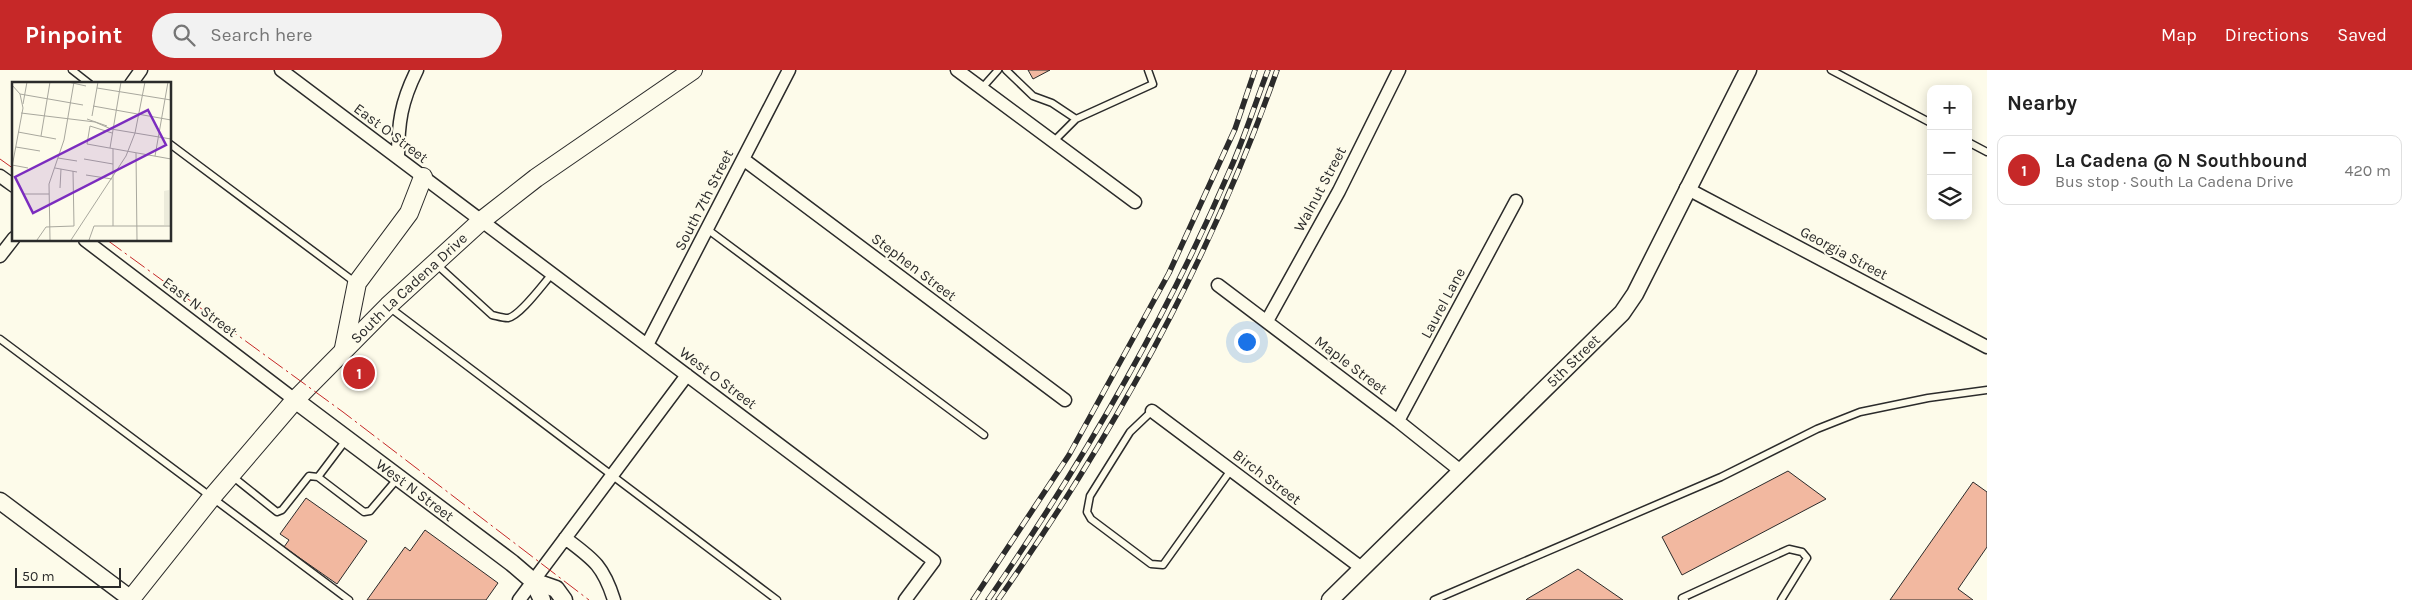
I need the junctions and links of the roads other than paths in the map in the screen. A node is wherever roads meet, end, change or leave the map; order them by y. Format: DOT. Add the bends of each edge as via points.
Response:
graph roads {
  1 [pos="72,70"];
  2 [pos="141,70"];
  3 [pos="281,70"];
  4 [pos="417,70"];
  5 [pos="693,70"];
  6 [pos="789,70"];
  7 [pos="957,70"];
  8 [pos="998,70"];
  9 [pos="1006,70"];
  10 [pos="1148,70"];
  11 [pos="1399,70"];
  12 [pos="1748,70"];
  13 [pos="1831,70"];
  14 [pos="87,82"];
  15 [pos="132,82"];
  16 [pos="982,88"];
  17 [pos="1076,119"];
  18 [pos="1927,121"];
  19 [pos="1054,141"];
  20 [pos="1972,144"];
  21 [pos="171,145"];
  22 [pos="1987,152"];
  23 [pos="398,158"];
  24 [pos="743,159"];
  25 [pos="0,176"];
  26 [pos="423,177"];
  27 [pos="12,185"];
  28 [pos="1686,188"];
  29 [pos="1516,201"];
  30 [pos="1136,202"];
  31 [pos="482,221"];
  32 [pos="707,229"];
  33 [pos="12,241"];
  34 [pos="86,241"];
  35 [pos="0,256"];
  36 [pos="435,263"];
  37 [pos="552,274"];
  38 [pos="357,284"];
  39 [pos="1218,285"];
  40 [pos="388,306"];
  41 [pos="1267,321"];
  42 [pos="0,339"];
  43 [pos="647,345"];
  44 [pos="1987,347"];
  45 [pos="344,348"];
  46 [pos="687,375"];
  47 [pos="1987,390"];
  48 [pos="295,400"];
  49 [pos="1064,400"];
  50 [pos="1152,411"];
  51 [pos="1398,421"];
  52 [pos="984,436"];
  53 [pos="347,438"];
  54 [pos="1231,470"];
  55 [pos="1462,472"];
  56 [pos="231,475"];
  57 [pos="318,477"];
  58 [pos="398,477"];
  59 [pos="611,477"];
  60 [pos="212,497"];
  61 [pos="0,501"];
  62 [pos="565,538"];
  63 [pos="1363,569"];
  64 [pos="533,582"];
  65 [pos="131,600"];
  66 [pos="349,600"];
  67 [pos="519,600"];
  68 [pos="542,600"];
  69 [pos="564,600"];
  70 [pos="614,600"];
  71 [pos="778,600"];
  72 [pos="905,600"];
  73 [pos="1330,600"];
  74 [pos="1434,600"];
  75 [pos="1685,600"];
  76 [pos="1781,600"];
  1 -- 14 [label="lane"];
  2 -- 15 [label="street"];
  3 -- 23 [label="street, East O Street"];
  4 -- 23 [label="street" via="401,109"];
  5 -- 31 [label="main road, South La Cadena Drive" via="564,158"];
  6 -- 24 [label="street, South 7th Street"];
  7 -- 16 [label="street"];
  8 -- 16 [label="lane"];
  9 -- 17 [label="lane" via="1034,96 1052,103"];
  10 -- 17 [label="lane" via="1152,84"];
  11 -- 41 [label="street, Walnut Street" via="1339,191"];
  12 -- 28 [label="street, 5th Street"];
  13 -- 18 [label="lane"];
  16 -- 19 [label="street"];
  17 -- 19 [label="lane"];
  19 -- 30 [label="street"];
  20 -- 22 [label="lane"];
  21 -- 38 [label="lane"];
  23 -- 26 [label="street, East O Street"];
  24 -- 32 [label="street, South 7th Street"];
  24 -- 49 [label="street, Stephen Street"];
  25 -- 27 [label="street"];
  26 -- 31 [label="street, East O Street"];
  26 -- 38 [label="main road" via="409,213"];
  28 -- 44 [label="street, Georgia Street"];
  28 -- 55 [label="street, 5th Street" via="1635,294 1622,314"];
  29 -- 51 [label="street, Laurel Lane"];
  31 -- 36 [label="main road, South La Cadena Drive"];
  31 -- 37 [label="street, West O Street"];
  32 -- 43 [label="street, South 7th Street"];
  32 -- 52 [label="lane"];
  33 -- 35 [label="street"];
  34 -- 48 [label="street, East N Street"];
  36 -- 37 [label="lane" via="492,315 510,318"];
  36 -- 40 [label="main road, South La Cadena Drive"];
  37 -- 43 [label="street, West O Street"];
  38 -- 45 [label="main road"];
  39 -- 41 [label="street, Maple Street"];
  40 -- 45 [label="main road, South La Cadena Drive"];
  40 -- 59 [label="lane"];
  41 -- 51 [label="street, Maple Street"];
  42 -- 60 [label="lane"];
  43 -- 46 [label="street, West O Street"];
  45 -- 48 [label="main road, South La Cadena Drive"];
  46 -- 59 [label="street"];
  46 -- 72 [label="street, West O Street" via="934,561"];
  47 -- 74 [label="lane" via="1860,412"];
  48 -- 53 [label="street, West N Street"];
  48 -- 56 [label="main road, South La Cadena Drive"];
  50 -- 54 [label="street, Birch Street"];
  50 -- 54 [label="lane" via="1130,432 1090,496 1087,512 1091,519 1151,564 1163,565"];
  51 -- 55 [label="street, Maple Street"];
  53 -- 57 [label="lane"];
  53 -- 58 [label="street, West N Street"];
  54 -- 63 [label="street, Birch Street"];
  55 -- 63 [label="street, 5th Street"];
  56 -- 57 [label="lane" via="276,512 282,510 309,476"];
  56 -- 60 [label="main road, South La Cadena Drive"];
  57 -- 58 [label="lane" via="364,512 370,511"];
  58 -- 64 [label="street, West N Street" via="512,562"];
  59 -- 62 [label="street"];
  59 -- 71 [label="lane"];
  60 -- 65 [label="main road, South La Cadena Drive"];
  60 -- 66 [label="lane"];
  61 -- 65 [label="street"];
  62 -- 64 [label="street"];
  62 -- 70 [label="street" via="600,566"];
  63 -- 73 [label="street, 5th Street"];
  64 -- 67 [label="street"];
  64 -- 68 [label="street, West N Street"];
  64 -- 69 [label="street, West N Street" via="556,589"];
  75 -- 76 [label="lane" via="1682,598 1789,549 1802,552 1807,558"];
}
